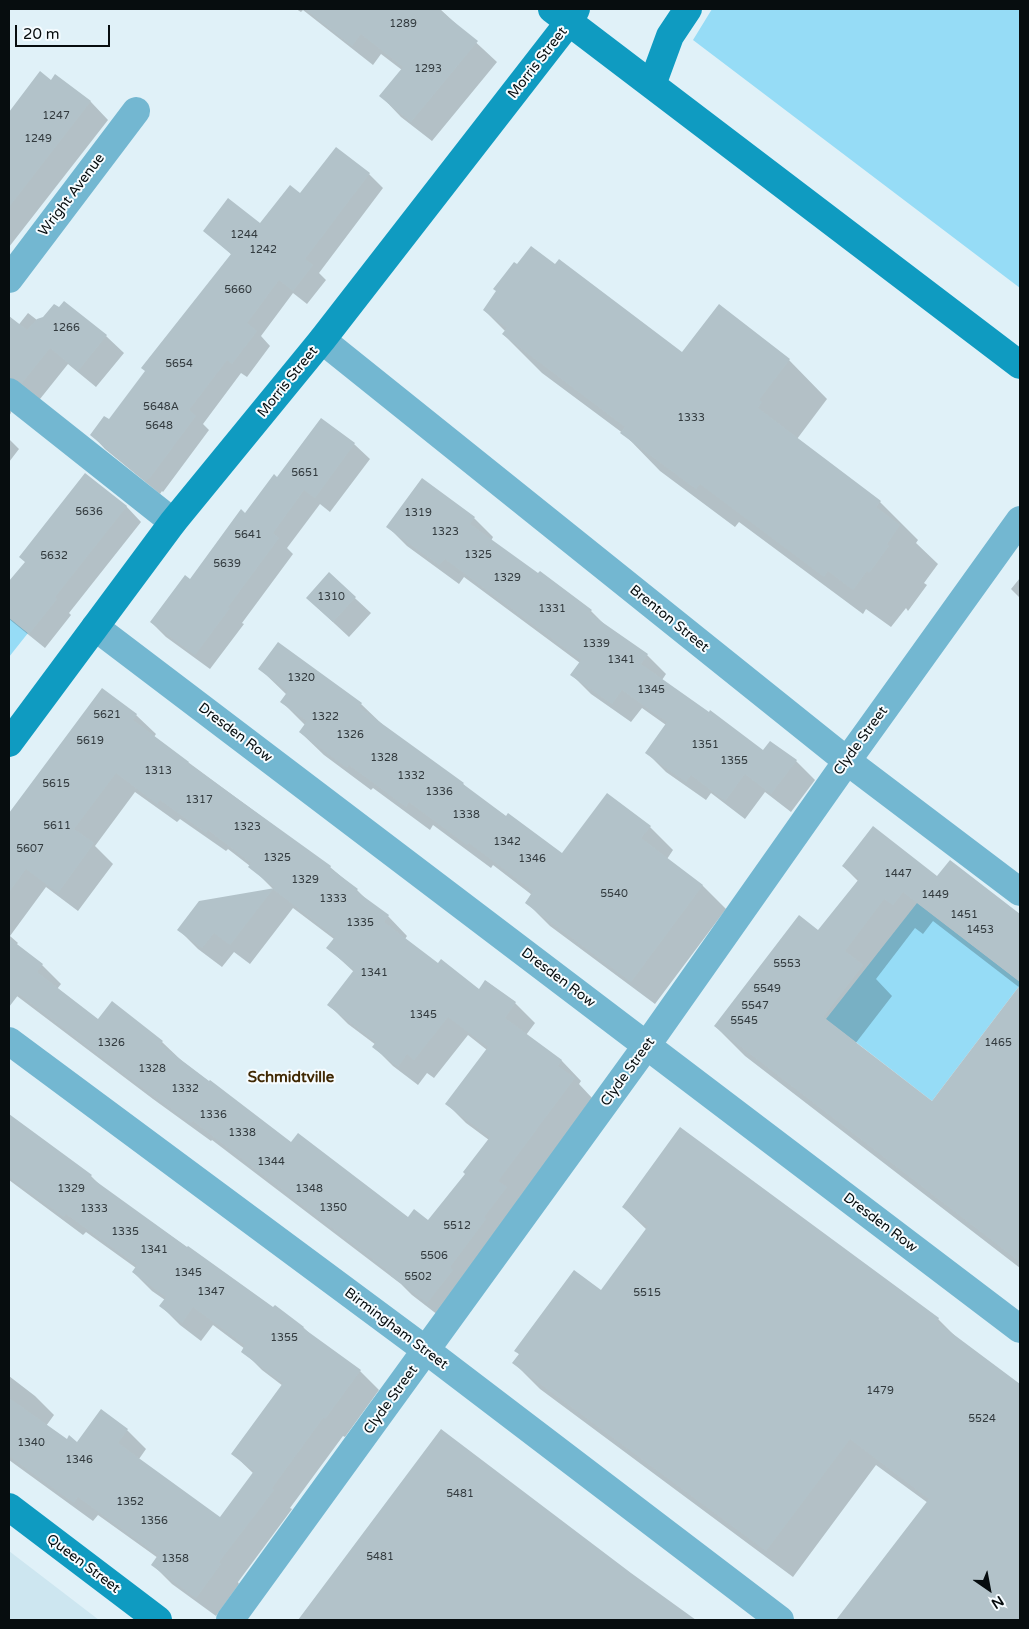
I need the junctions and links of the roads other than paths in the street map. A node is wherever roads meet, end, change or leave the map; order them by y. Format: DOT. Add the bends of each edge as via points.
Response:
graph roads {
  1 [pos="599,9"];
  2 [pos="688,9"];
  3 [pos="566,13"];
  4 [pos="652,85"];
  5 [pos="136,112"];
  6 [pos="9,279"];
  7 [pos="322,340"];
  8 [pos="1020,365"];
  9 [pos="9,392"];
  10 [pos="1020,520"];
  11 [pos="173,522"];
  12 [pos="95,627"];
  13 [pos="9,743"];
  14 [pos="847,761"];
  15 [pos="1020,892"];
  16 [pos="9,1041"];
  17 [pos="648,1046"];
  18 [pos="1020,1329"];
  19 [pos="427,1351"];
  20 [pos="9,1507"];
  21 [pos="158,1620"];
  22 [pos="230,1620"];
  23 [pos="780,1620"];
  1 -- 3 [label="street"];
  2 -- 4 [label="street" via="670,36"];
  3 -- 4 [label="street"];
  3 -- 7 [label="street, Morris Street"];
  4 -- 8 [label="street"];
  5 -- 6 [label="street, Wright Avenue"];
  7 -- 11 [label="street, Morris Street"];
  7 -- 14 [label="street, Brenton Street"];
  9 -- 11 [label="street"];
  10 -- 14 [label="street, Clyde Street"];
  11 -- 12 [label="street, Morris Street"];
  12 -- 13 [label="street, Morris Street"];
  12 -- 17 [label="street, Dresden Row"];
  14 -- 15 [label="street, Brenton Street"];
  14 -- 17 [label="street, Clyde Street"];
  16 -- 19 [label="street, Birmingham Street"];
  17 -- 18 [label="street, Dresden Row"];
  17 -- 19 [label="street, Clyde Street"];
  19 -- 22 [label="street, Clyde Street"];
  19 -- 23 [label="street, Birmingham Street"];
  20 -- 21 [label="street, Queen Street"];
}
